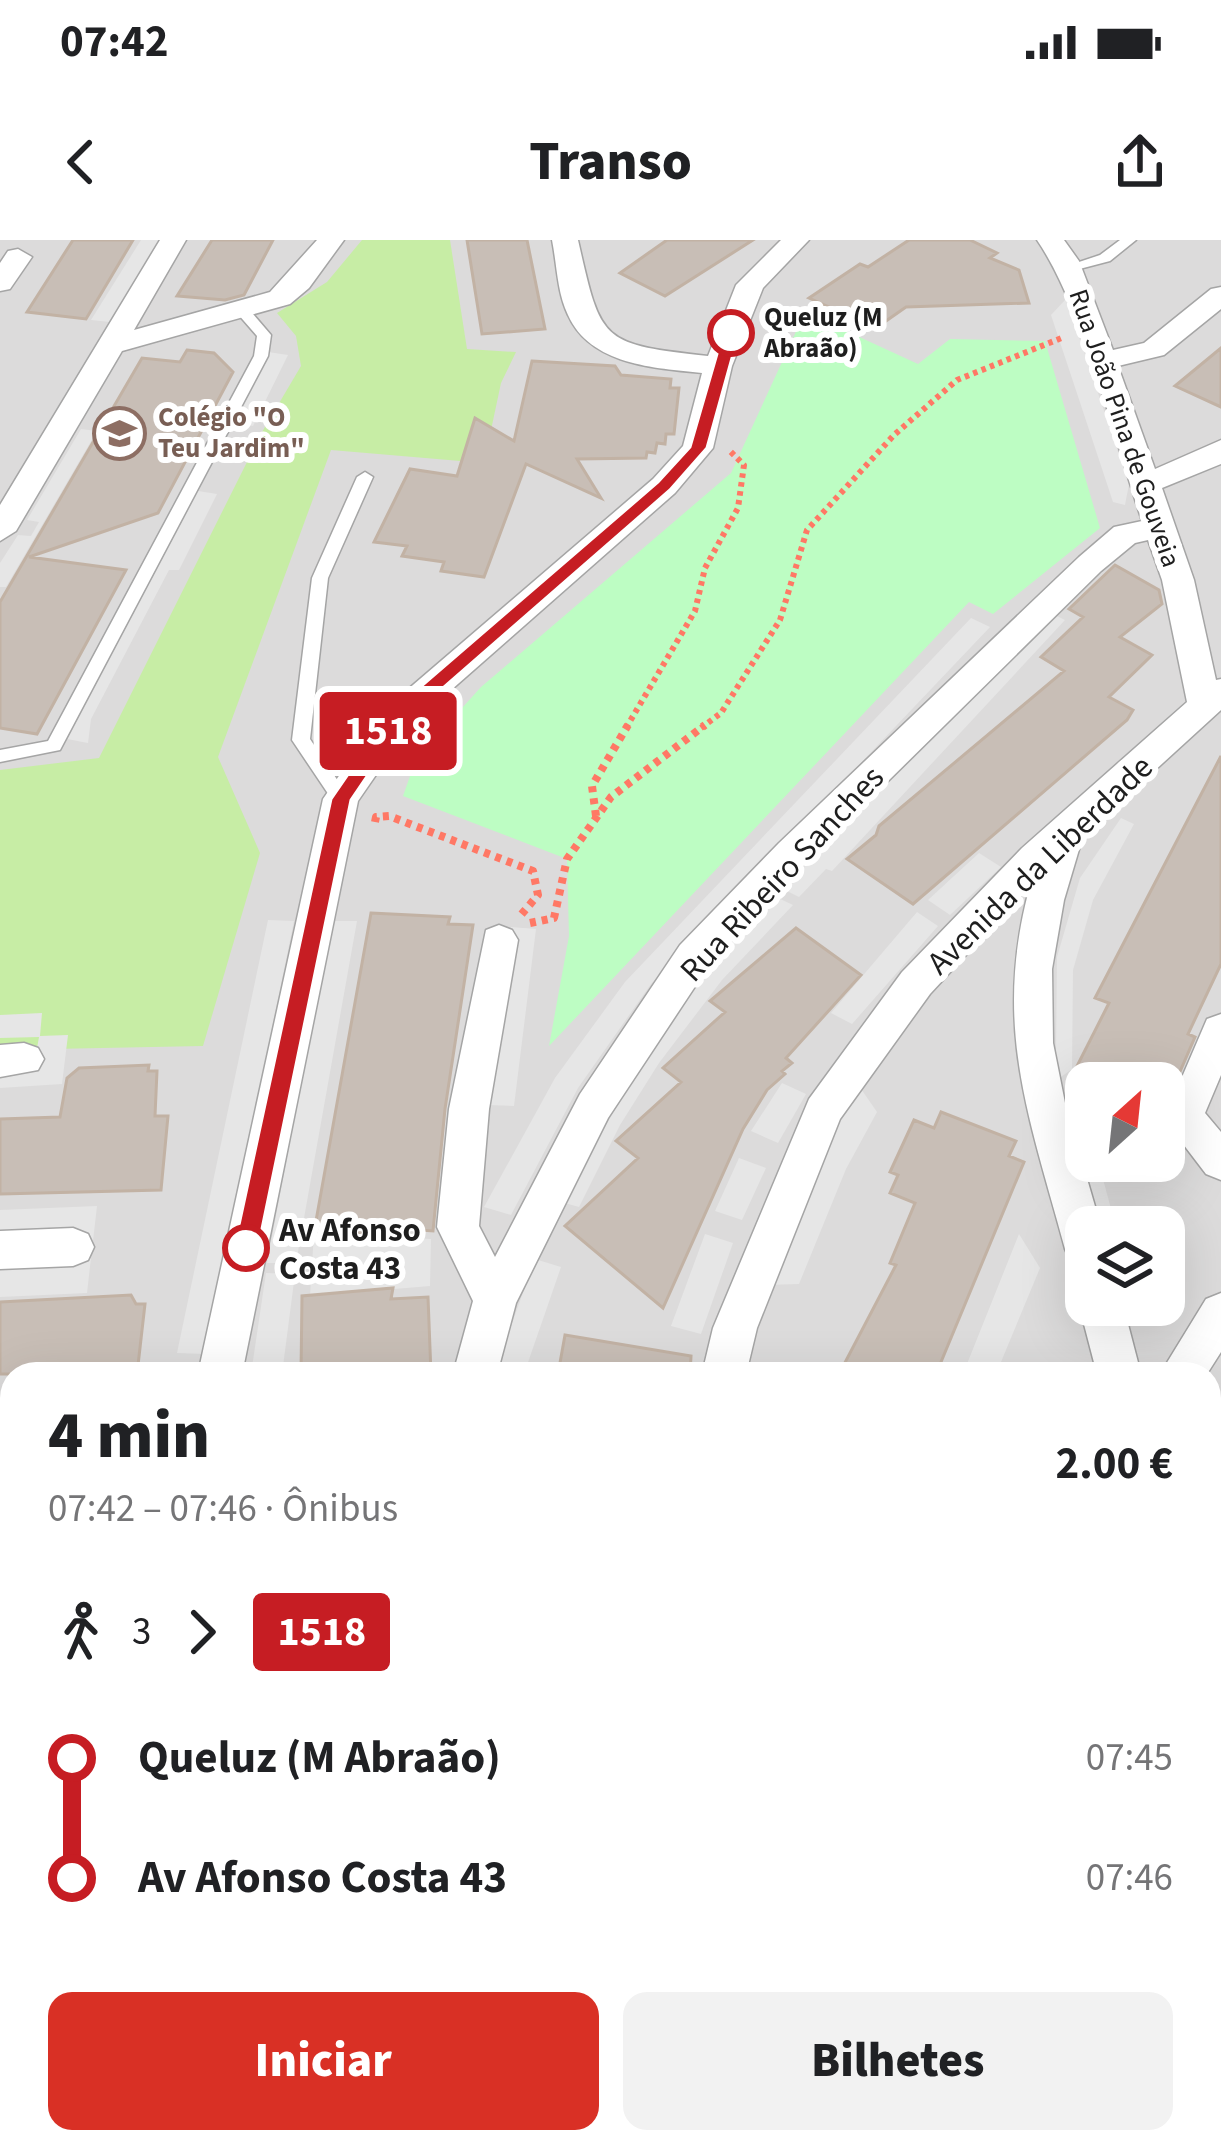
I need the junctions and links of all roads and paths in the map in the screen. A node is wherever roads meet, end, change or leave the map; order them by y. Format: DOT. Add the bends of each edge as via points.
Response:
graph roads {
  1 [pos="173,240"];
  2 [pos="331,240"];
  3 [pos="565,240"];
  4 [pos="796,240"];
  5 [pos="1050,240"];
  6 [pos="1129,240"];
  7 [pos="19,257"];
  8 [pos="1068,268"];
  9 [pos="0,283"];
  10 [pos="1221,296"];
  11 [pos="242,310"];
  12 [pos="1091,327"];
  13 [pos="114,344"];
  14 [pos="1103,361"];
  15 [pos="718,366"];
  16 [pos="718,442"];
  17 [pos="1221,448"];
  18 [pos="365,477"];
  19 [pos="1145,483"];
  20 [pos="1160,528"];
  21 [pos="0,531"];
  22 [pos="1187,621"];
  23 [pos="1221,634"];
  24 [pos="1213,699"];
  25 [pos="0,756"];
  26 [pos="341,799"];
  27 [pos="596,818"];
  28 [pos="1066,832"];
  29 [pos="373,836"];
  30 [pos="499,940"];
  31 [pos="1221,1030"];
  32 [pos="1221,1162"];
  33 [pos="1074,1206"];
  34 [pos="73,1246"];
  35 [pos="0,1250"];
  36 [pos="495,1301"];
  37 [pos="1221,1313"];
  38 [pos="1106,1326"];
  39 [pos="223,1362"];
  40 [pos="478,1362"];
  41 [pos="727,1362"];
  42 [pos="1116,1362"];
  43 [pos="1190,1362"];
  1 -- 13 [label="street"];
  2 -- 11 [label="street" via="280,298"];
  3 -- 15 [label="street" via="584,320 607,345"];
  4 -- 15 [label="street" via="750,285"];
  5 -- 8 [label="street, Rua João Pina de Gouveia"];
  6 -- 8 [label="lane" via="1105,259"];
  7 -- 9 [label="street"];
  8 -- 12 [label="street, Rua João Pina de Gouveia"];
  10 -- 14 [label="street" via="1154,350"];
  11 -- 13 [label="street"];
  11 -- 25 [label="lane" via="264,335 261,356 54,746"];
  12 -- 14 [label="street, Rua João Pina de Gouveia"];
  12 -- 27 [label="path" via="957,380 894,435 807,530 780,620 721,713 611,797"];
  13 -- 21 [label="street"];
  14 -- 19 [label="street, Rua João Pina de Gouveia"];
  15 -- 26 [label="street" via="698,448 397,718"];
  16 -- 27 [label="path" via="744,465 738,508 705,568 695,611 592,786"];
  17 -- 19 [label="street"];
  18 -- 26 [label="lane" via="320,578 301,740"];
  19 -- 20 [label="street, Rua João Pina de Gouveia"];
  20 -- 22 [label="street, Rua João Pina de Gouveia"];
  20 -- 36 [label="street, Rua Ribeiro Sanches" via="1125,534 1090,564 694,956 594,1106"];
  22 -- 23 [label="street"];
  22 -- 24 [label="street, Rua João Pina de Gouveia"];
  24 -- 28 [label="street, Avenida da Liberdade"];
  26 -- 39 [label="street"];
  27 -- 29 [label="path" via="567,859 554,918 511,927 538,895 533,871 389,816 376,817"];
  28 -- 33 [label="street" via="1039,927 1031,1018"];
  28 -- 41 [label="street, Avenida da Liberdade" via="916,983 823,1111"];
  30 -- 36 [label="street" via="458,1227"];
  31 -- 32 [label="street" via="1184,1116"];
  34 -- 35 [label="street"];
  36 -- 40 [label="street, Rua Ribeiro Sanches"];
  37 -- 43 [label="street"];
  38 -- 42 [label="street"];
}
